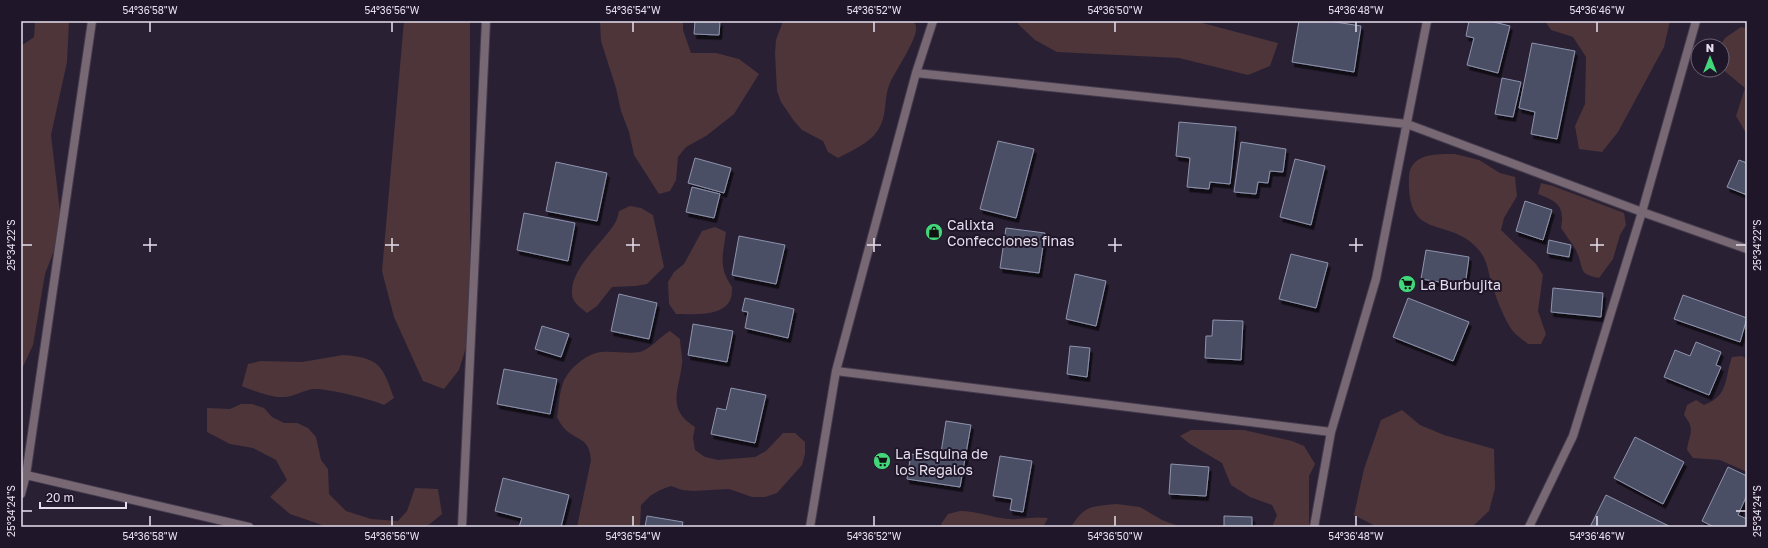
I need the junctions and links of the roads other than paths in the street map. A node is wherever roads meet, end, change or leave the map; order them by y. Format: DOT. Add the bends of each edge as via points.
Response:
graph roads {
  1 [pos="92,21"];
  2 [pos="486,21"];
  3 [pos="933,21"];
  4 [pos="1427,21"];
  5 [pos="1696,21"];
  6 [pos="916,73"];
  7 [pos="1407,124"];
  8 [pos="1642,212"];
  9 [pos="1747,249"];
  10 [pos="836,371"];
  11 [pos="1332,432"];
  12 [pos="26,475"];
  13 [pos="21,494"];
  14 [pos="249,527"];
  15 [pos="462,527"];
  16 [pos="810,527"];
  17 [pos="1314,527"];
  18 [pos="1529,527"];
  1 -- 12 [label="street"];
  2 -- 15 [label="street"];
  3 -- 6 [label="street"];
  4 -- 7 [label="street"];
  5 -- 8 [label="street"];
  6 -- 7 [label="street"];
  6 -- 10 [label="street"];
  7 -- 8 [label="street"];
  7 -- 11 [label="street" via="1376,279"];
  8 -- 9 [label="street"];
  8 -- 18 [label="street" via="1573,436"];
  10 -- 11 [label="street"];
  10 -- 16 [label="street"];
  11 -- 17 [label="street"];
  12 -- 13 [label="street"];
  12 -- 14 [label="street"];
}
